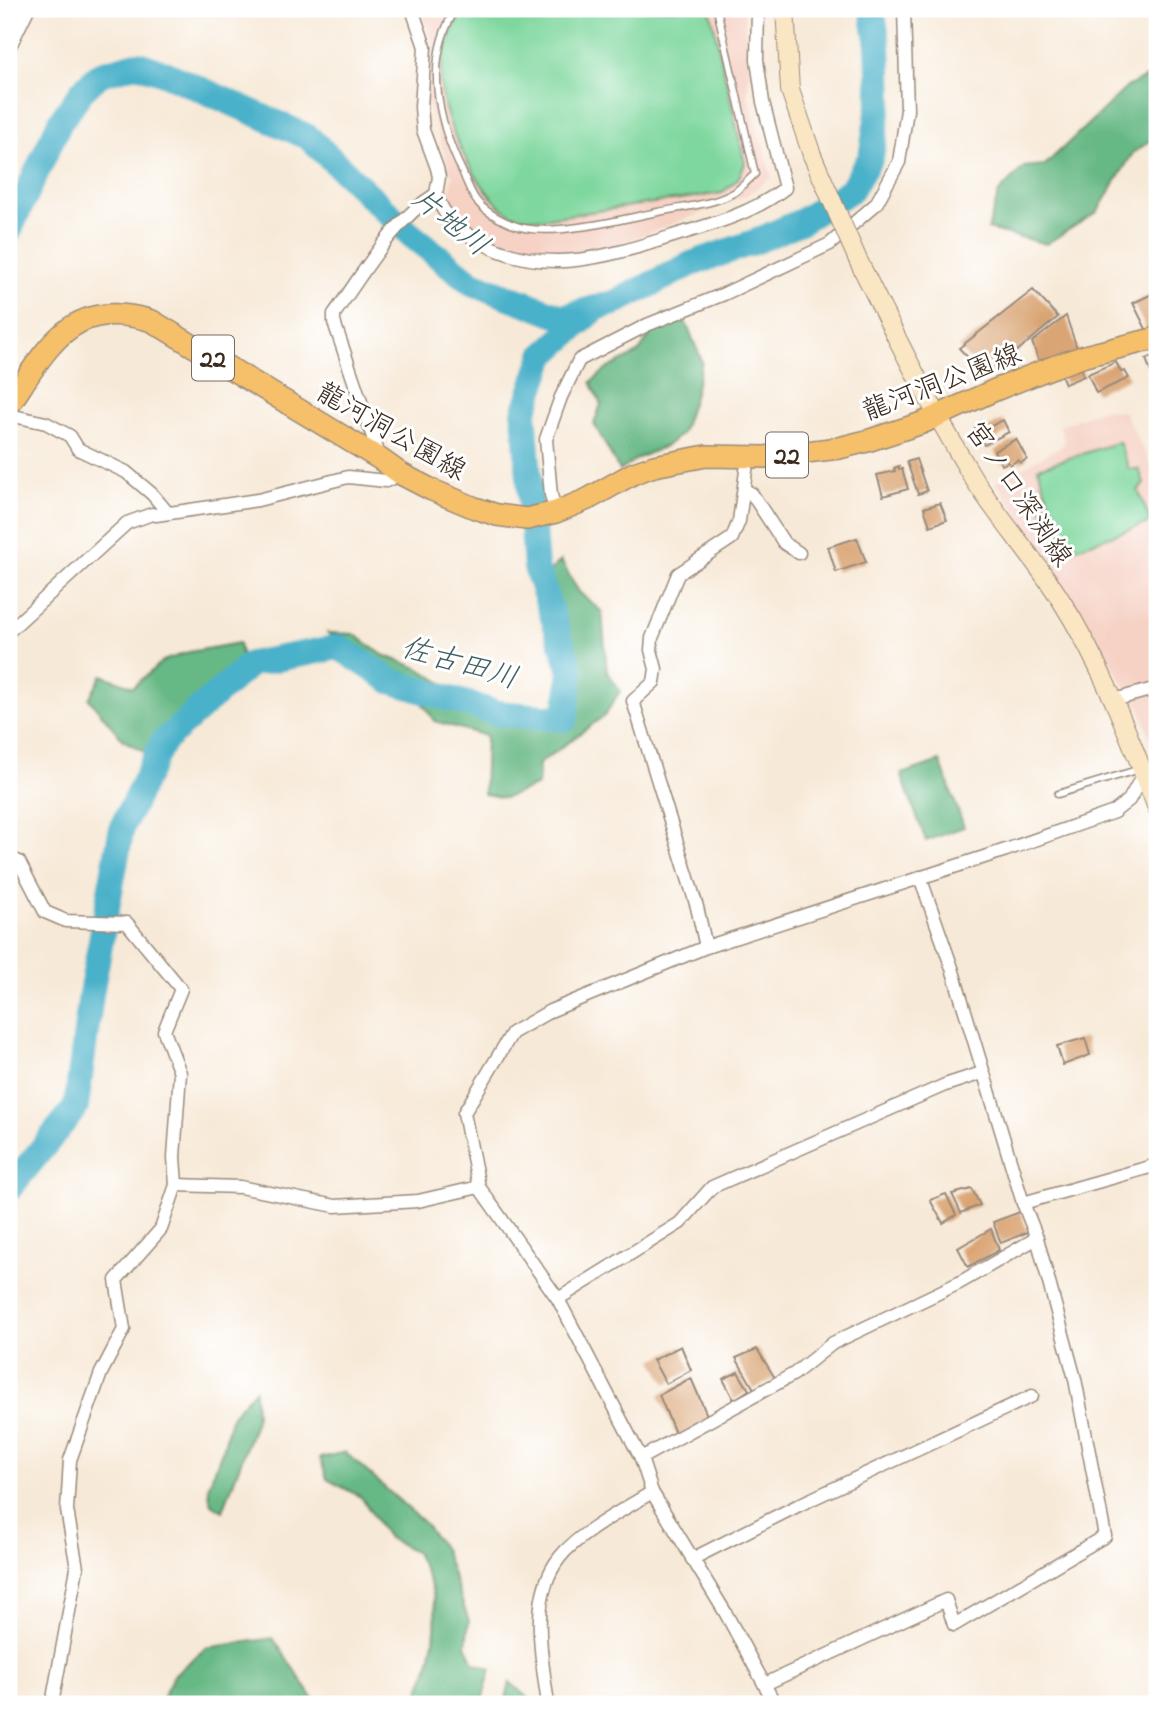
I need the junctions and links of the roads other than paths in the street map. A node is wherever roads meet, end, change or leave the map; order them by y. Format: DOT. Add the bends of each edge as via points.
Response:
graph roads {
  1 [pos="28,9"];
  2 [pos="412,9"];
  3 [pos="456,9"];
  4 [pos="717,9"];
  5 [pos="758,9"];
  6 [pos="785,9"];
  7 [pos="904,9"];
  8 [pos="9,48"];
  9 [pos="423,65"];
  10 [pos="438,66"];
  11 [pos="436,194"];
  12 [pos="1157,338"];
  13 [pos="9,405"];
  14 [pos="9,415"];
  15 [pos="937,416"];
  16 [pos="748,457"];
  17 [pos="380,459"];
  18 [pos="401,474"];
  19 [pos="745,489"];
  20 [pos="168,513"];
  21 [pos="551,513"];
  22 [pos="799,553"];
  23 [pos="9,631"];
  24 [pos="1157,688"];
  25 [pos="1114,700"];
  26 [pos="1142,769"];
  27 [pos="1058,794"];
  28 [pos="1157,808"];
  29 [pos="9,858"];
  30 [pos="920,877"];
  31 [pos="706,947"];
  32 [pos="982,1073"];
  33 [pos="1157,1165"];
  34 [pos="176,1185"];
  35 [pos="479,1186"];
  36 [pos="1023,1203"];
  37 [pos="1037,1238"];
  38 [pos="558,1298"];
  39 [pos="1032,1396"];
  40 [pos="641,1458"];
  41 [pos="652,1492"];
  42 [pos="692,1559"];
  43 [pos="765,1684"];
  44 [pos="52,1704"];
  45 [pos="548,1704"];
  46 [pos="775,1704"];
  1 -- 8 [label="street"];
  2 -- 9 [label="street" via="425,47"];
  3 -- 10 [label="lane" via="449,19"];
  4 -- 10 [label="lane" via="755,174 734,193 705,203 578,228 513,225 476,200 457,163 436,94"];
  5 -- 11 [label="street" via="757,60 763,102 785,188 767,202 723,221 612,255 560,261 498,252 464,233 443,213"];
  6 -- 15 [label="main road, 宮ノ口深渕線, bridge" via="790,90 812,155 858,260"];
  7 -- 21 [label="street" via="906,110 900,162 876,204 830,244 579,360 546,439"];
  9 -- 10 [label="lane"];
  9 -- 11 [label="street" via="423,130 437,167"];
  11 -- 17 [label="street" via="420,204 386,242 334,314"];
  12 -- 15 [label="main road, 龍河洞公園線 / 22" via="1064,363"];
  13 -- 17 [label="main road, 龍河洞公園線 / 22" via="46,351 73,325 108,313 127,314 152,321"];
  14 -- 20 [label="street" via="46,423 70,436 78,449 126,472"];
  15 -- 16 [label="main road, 龍河洞公園線 / 22" via="838,448"];
  15 -- 25 [label="main road, 宮ノ口深渕線" via="974,479 1057,594"];
  16 -- 19 [label="street"];
  16 -- 21 [label="main road, 龍河洞公園線 / 22" via="706,456 654,466"];
  17 -- 18 [label="main road, 龍河洞公園線 / 22"];
  18 -- 20 [label="street" via="386,481 348,477 258,500"];
  18 -- 21 [label="main road, 龍河洞公園線 / 22" via="475,508 527,519"];
  19 -- 22 [label="street" via="784,543"];
  19 -- 31 [label="street" via="732,538 678,574 652,638 654,682 633,701"];
  20 -- 23 [label="street" via="127,523"];
  24 -- 25 [label="street"];
  25 -- 26 [label="main road, 宮ノ口深渕線"];
  26 -- 27 [label="lane"];
  26 -- 28 [label="main road, 宮ノ口深渕線"];
  26 -- 30 [label="street" via="1129,800 1114,812"];
  29 -- 34 [label="street" via="19,862 45,912 66,921 127,923 181,989 164,1031 180,1073"];
  30 -- 31 [label="street"];
  30 -- 32 [label="street"];
  31 -- 35 [label="street" via="550,1011 512,1033 464,1113"];
  32 -- 36 [label="street"];
  32 -- 38 [label="street" via="712,1187 680,1223"];
  33 -- 36 [label="street"];
  34 -- 35 [label="street" via="240,1187 335,1206 418,1201"];
  34 -- 44 [label="street" via="161,1229 116,1280 124,1329 101,1373 70,1460 67,1510 77,1568"];
  35 -- 38 [label="street"];
  36 -- 37 [label="street"];
  37 -- 40 [label="street" via="959,1283 833,1343 794,1374"];
  37 -- 43 [label="street" via="1075,1379 1105,1536 954,1625 946,1600"];
  38 -- 40 [label="street"];
  39 -- 42 [label="street"];
  40 -- 41 [label="street"];
  41 -- 42 [label="street"];
  41 -- 45 [label="street" via="590,1532 552,1569 540,1618"];
  42 -- 43 [label="street"];
  43 -- 46 [label="street"];
}
